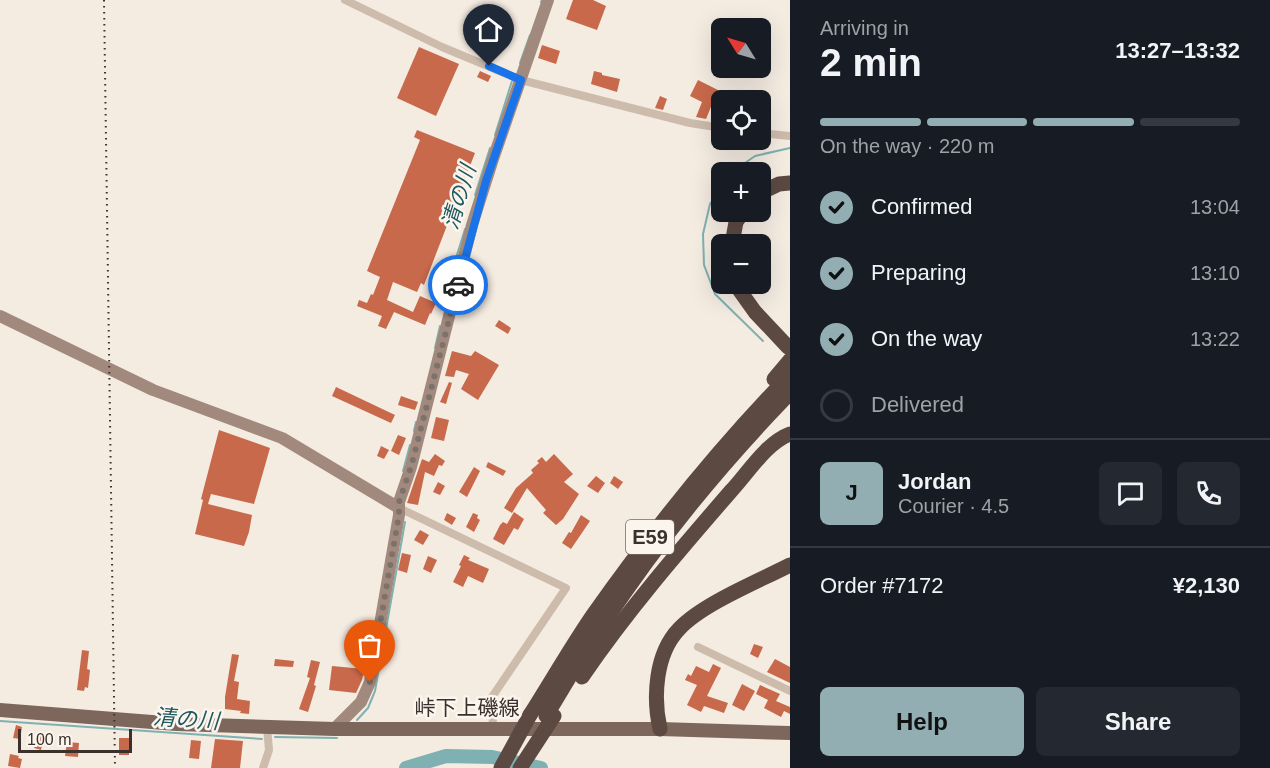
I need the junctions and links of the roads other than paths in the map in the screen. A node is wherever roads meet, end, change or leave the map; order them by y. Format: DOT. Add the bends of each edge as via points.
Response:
graph roads {
  1 [pos="345,0"];
  2 [pos="548,0"];
  3 [pos="521,80"];
  4 [pos="711,126"];
  5 [pos="771,134"];
  6 [pos="790,136"];
  7 [pos="790,174"];
  8 [pos="771,178"];
  9 [pos="790,183"];
  10 [pos="771,188"];
  11 [pos="742,294"];
  12 [pos="752,294"];
  13 [pos="0,316"];
  14 [pos="790,348"];
  15 [pos="790,375"];
  16 [pos="790,393"];
  17 [pos="790,434"];
  18 [pos="683,495"];
  19 [pos="399,508"];
  20 [pos="790,565"];
  21 [pos="790,573"];
  22 [pos="698,647"];
  23 [pos="790,691"];
  24 [pos="0,710"];
  25 [pos="550,716"];
  26 [pos="267,727"];
  27 [pos="493,728"];
  28 [pos="334,729"];
  29 [pos="660,729"];
  30 [pos="790,734"];
  31 [pos="263,768"];
  32 [pos="501,768"];
  33 [pos="519,768"];
  1 -- 3 [label="street"];
  2 -- 3 [label="street"];
  3 -- 4 [label="street"];
  3 -- 19 [label="street" via="472,225"];
  5 -- 6 [label="street"];
  7 -- 8 [label="highway"];
  9 -- 10 [label="highway"];
  11 -- 14 [label="highway"];
  12 -- 14 [label="highway"];
  13 -- 19 [label="street" via="153,390 282,438"];
  14 -- 18 [label="highway"];
  15 -- 18 [label="highway, E59"];
  16 -- 25 [label="highway, E59" via="736,451 650,558 603,623"];
  17 -- 25 [label="highway" via="768,450 682,547"];
  18 -- 32 [label="highway, E59, bridge" via="592,617"];
  19 -- 27 [label="street" via="566,588 492,697"];
  19 -- 28 [label="street" via="370,682 362,702"];
  20 -- 29 [label="highway" via="712,605 678,629 660,668"];
  21 -- 29 [label="highway" via="698,623 678,642 668,671"];
  22 -- 23 [label="street"];
  24 -- 26 [label="main road, 峠下上磯線"];
  25 -- 33 [label="highway, bridge"];
  26 -- 28 [label="main road, 峠下上磯線"];
  26 -- 31 [label="street" via="268,750"];
  27 -- 28 [label="main road, 峠下上磯線"];
  27 -- 29 [label="main road, 峠下上磯線"];
  29 -- 30 [label="main road, 峠下上磯線"];
}
